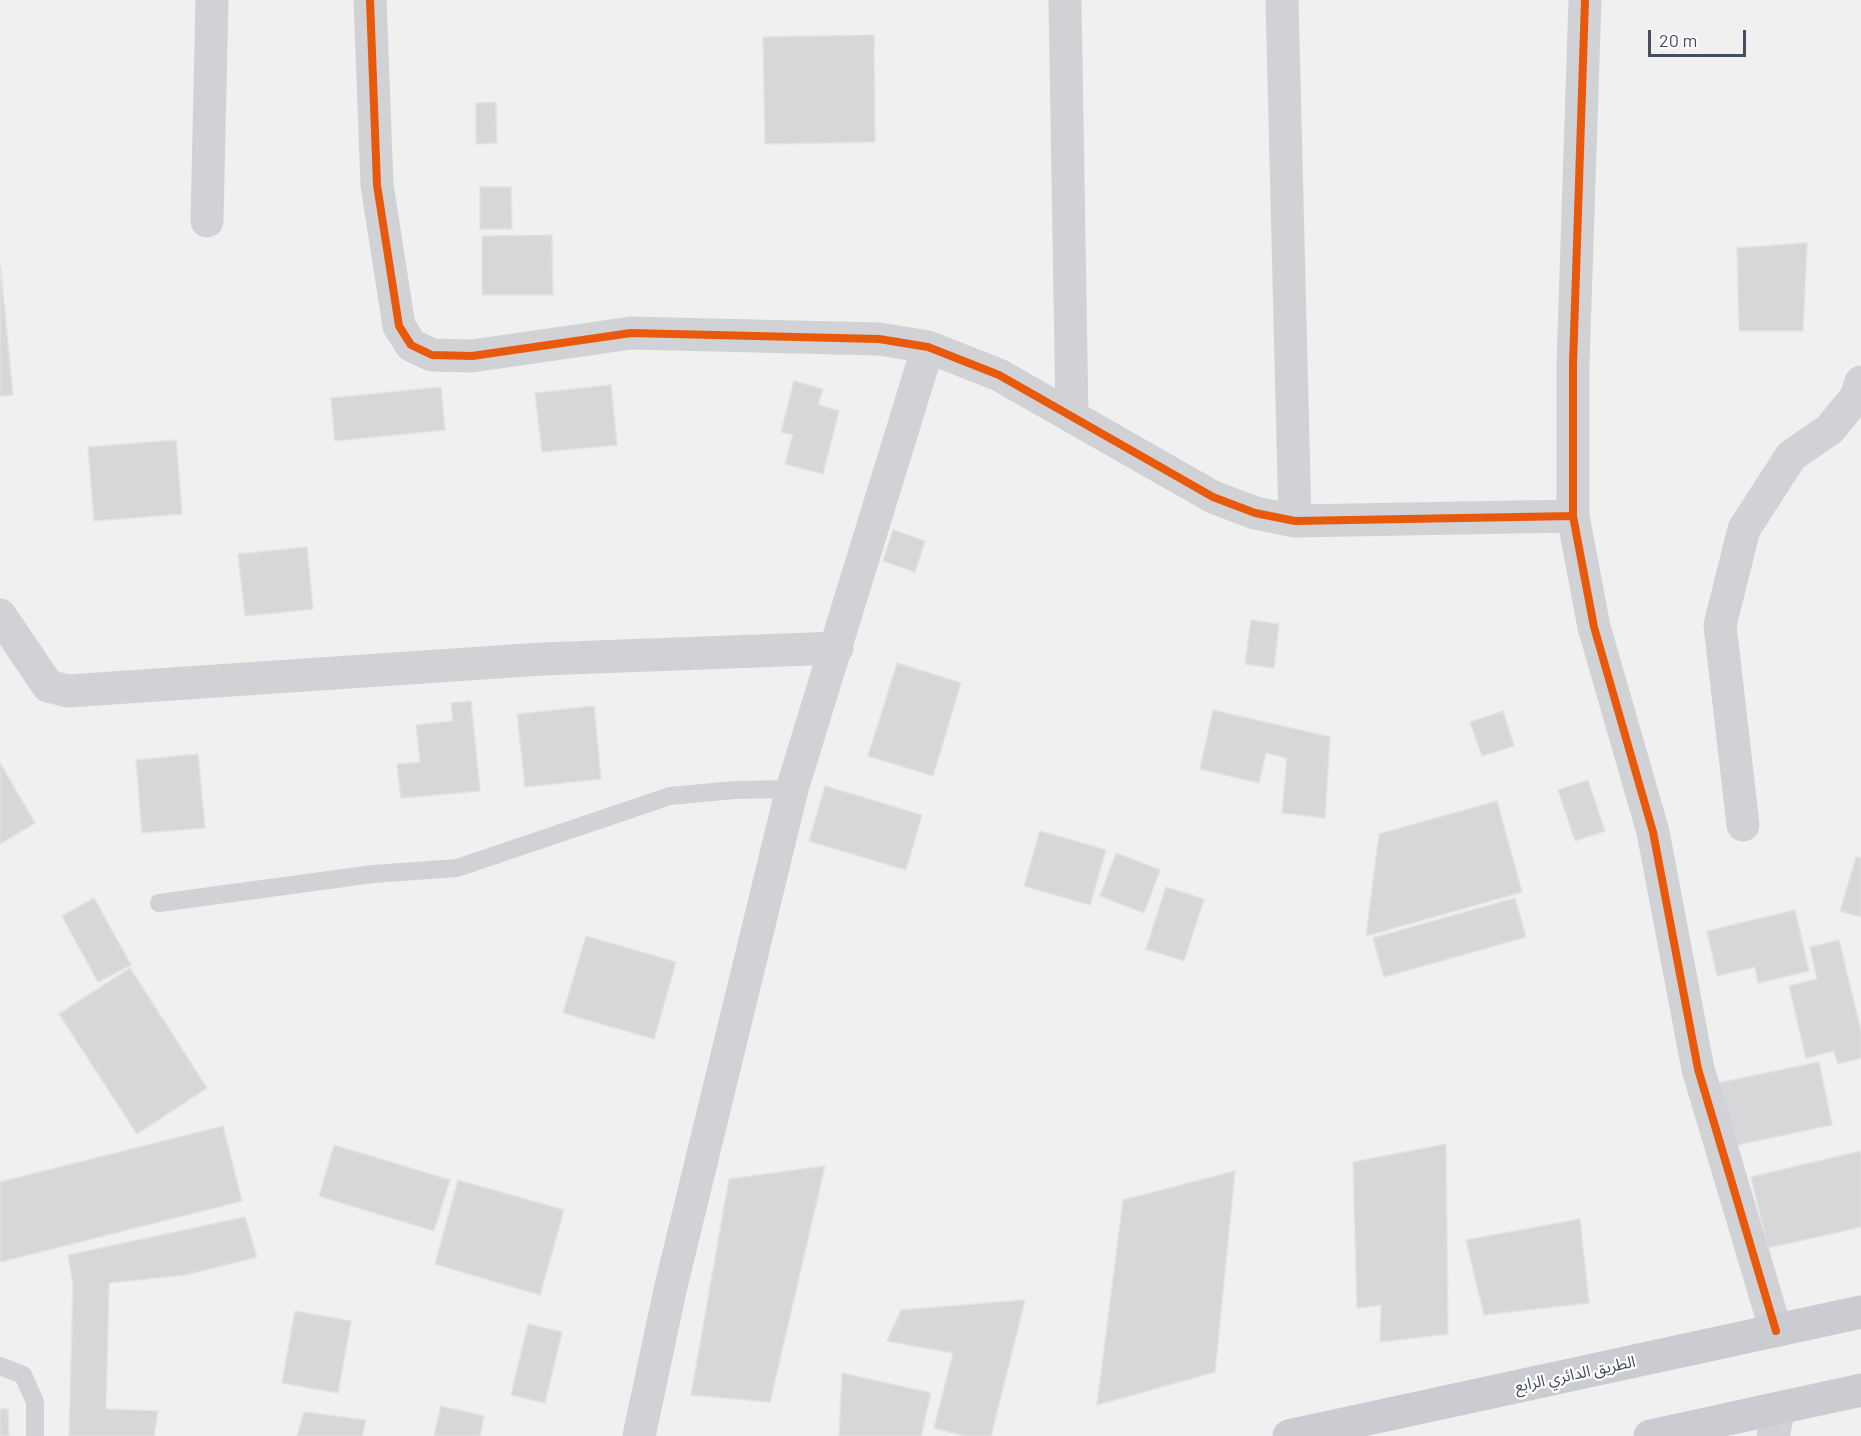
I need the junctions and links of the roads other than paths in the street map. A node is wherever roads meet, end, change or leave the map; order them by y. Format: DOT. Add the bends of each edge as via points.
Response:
graph roads {
  1 [pos="212,0"];
  2 [pos="370,0"];
  3 [pos="1065,0"];
  4 [pos="1282,0"];
  5 [pos="1585,0"];
  6 [pos="207,221"];
  7 [pos="928,347"];
  8 [pos="1861,382"];
  9 [pos="1072,416"];
  10 [pos="1574,516"];
  11 [pos="1295,521"];
  12 [pos="0,615"];
  13 [pos="837,648"];
  14 [pos="792,789"];
  15 [pos="1743,825"];
  16 [pos="159,903"];
  17 [pos="1861,1312"];
  18 [pos="1776,1331"];
  19 [pos="0,1366"];
  20 [pos="1861,1390"];
  21 [pos="1776,1422"];
  22 [pos="35,1436"];
  23 [pos="639,1436"];
  24 [pos="1289,1436"];
  25 [pos="1650,1436"];
  1 -- 6 [label="street"];
  2 -- 7 [label="street" via="377,185 399,326 411,345 432,355 472,356 631,333 879,339"];
  3 -- 9 [label="street"];
  4 -- 11 [label="street"];
  5 -- 10 [label="street" via="1573,364"];
  7 -- 9 [label="street" via="999,375"];
  7 -- 13 [label="street"];
  8 -- 15 [label="street" via="1856,397 1830,429 1791,456 1744,528 1720,625"];
  9 -- 11 [label="street" via="1213,497 1255,513"];
  10 -- 11 [label="street"];
  10 -- 18 [label="street" via="1594,627 1653,832 1698,1069"];
  12 -- 13 [label="street" via="48,686 68,691 542,659"];
  13 -- 14 [label="street"];
  14 -- 16 [label="lane" via="670,796 457,868 373,874"];
  14 -- 23 [label="street"];
  17 -- 18 [label="main road, الطريق الدائري الرابع"];
  18 -- 24 [label="main road, الطريق الدائري الرابع"];
  19 -- 22 [label="lane" via="23,1375 35,1402"];
  20 -- 21 [label="main road"];
  21 -- 25 [label="main road"];
}
